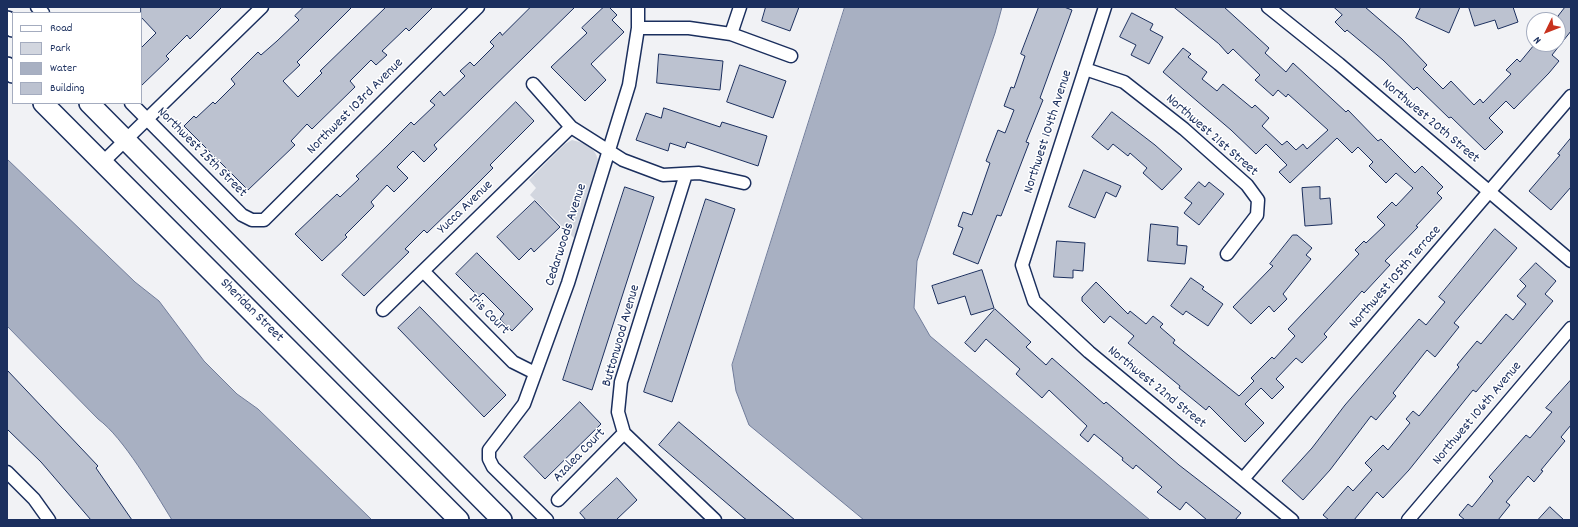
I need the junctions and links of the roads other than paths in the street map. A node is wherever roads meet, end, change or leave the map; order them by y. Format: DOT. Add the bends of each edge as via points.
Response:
graph roads {
  1 [pos="262,7"];
  2 [pos="478,7"];
  3 [pos="638,7"];
  4 [pos="740,7"];
  5 [pos="1105,7"];
  6 [pos="1268,7"];
  7 [pos="638,28"];
  8 [pos="730,34"];
  9 [pos="792,56"];
  10 [pos="1085,69"];
  11 [pos="532,84"];
  12 [pos="1571,96"];
  13 [pos="44,104"];
  14 [pos="89,104"];
  15 [pos="132,104"];
  16 [pos="148,120"];
  17 [pos="571,127"];
  18 [pos="126,141"];
  19 [pos="609,152"];
  20 [pos="103,162"];
  21 [pos="686,174"];
  22 [pos="744,183"];
  23 [pos="1490,192"];
  24 [pos="252,220"];
  25 [pos="1227,254"];
  26 [pos="1571,261"];
  27 [pos="1022,266"];
  28 [pos="423,271"];
  29 [pos="383,310"];
  30 [pos="1571,328"];
  31 [pos="535,373"];
  32 [pos="624,433"];
  33 [pos="7,472"];
  34 [pos="1243,479"];
  35 [pos="558,500"];
  36 [pos="545,518"];
  37 [pos="49,520"];
  38 [pos="459,520"];
  39 [pos="502,520"];
  40 [pos="715,520"];
  41 [pos="1292,520"];
  42 [pos="1408,520"];
  1 -- 16 [label="street"];
  2 -- 24 [label="street, Northwest 103rd Avenue" via="264,220"];
  3 -- 7 [label="street, Cedarwoods Avenue"];
  4 -- 8 [label="street"];
  5 -- 10 [label="street, Northwest 104th Avenue"];
  6 -- 23 [label="street, Northwest 20th Street"];
  7 -- 8 [label="street" via="689,28"];
  7 -- 19 [label="street, Cedarwoods Avenue" via="629,85"];
  8 -- 9 [label="street"];
  10 -- 25 [label="street, Northwest 21st Street" via="1124,82 1184,129 1247,184 1258,200 1257,215"];
  10 -- 27 [label="street, Northwest 104th Avenue"];
  11 -- 17 [label="street"];
  12 -- 23 [label="street, Northwest 105th Terrace"];
  13 -- 20 [label="main road, Sheridan Street"];
  14 -- 18 [label="main road"];
  15 -- 16 [label="street, Northwest 25th Street"];
  16 -- 18 [label="street"];
  16 -- 24 [label="street, Northwest 25th Street" via="242,215"];
  17 -- 19 [label="street"];
  17 -- 28 [label="street, Yucca Avenue"];
  18 -- 20 [label="street"];
  18 -- 39 [label="main road"];
  19 -- 21 [label="street" via="623,160 663,174"];
  19 -- 31 [label="street, Cedarwoods Avenue" via="568,283"];
  20 -- 38 [label="main road, Sheridan Street"];
  21 -- 22 [label="street" via="699,173"];
  21 -- 32 [label="street, Buttonwood Avenue" via="621,382 618,412"];
  23 -- 26 [label="street, Northwest 20th Street"];
  23 -- 34 [label="street, Northwest 105th Terrace"];
  27 -- 34 [label="street, Northwest 22nd Street" via="1034,302 1089,352"];
  28 -- 29 [label="street, Yucca Avenue"];
  28 -- 31 [label="street, Iris Court" via="513,362"];
  30 -- 42 [label="street, Northwest 106th Avenue"];
  31 -- 36 [label="street, Cedarwoods Avenue" via="524,404 489,450 489,459 493,467"];
  32 -- 35 [label="street, Azalea Court"];
  32 -- 40 [label="street"];
  33 -- 37 [label="street" via="34,499"];
  34 -- 41 [label="street, Northwest 22nd Street"];
}
